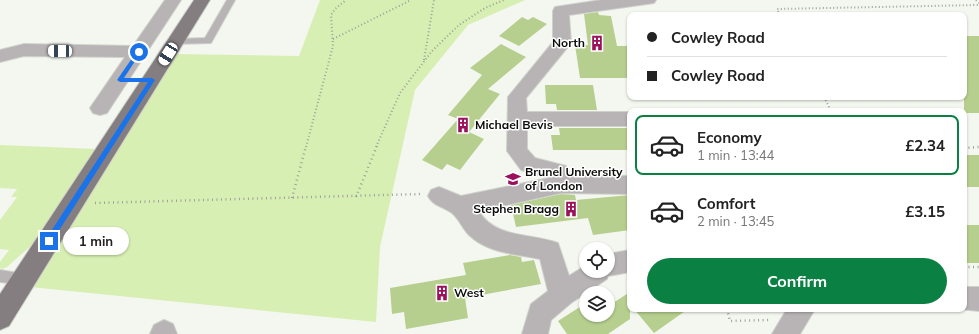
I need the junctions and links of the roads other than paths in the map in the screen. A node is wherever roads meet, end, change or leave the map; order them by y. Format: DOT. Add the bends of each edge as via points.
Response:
graph roads {
  1 [pos="173,0"];
  2 [pos="202,0"];
  3 [pos="231,0"];
  4 [pos="648,0"];
  5 [pos="176,42"];
  6 [pos="139,52"];
  7 [pos="0,56"];
  8 [pos="120,80"];
  9 [pos="152,80"];
  10 [pos="100,108"];
  11 [pos="517,119"];
  12 [pos="627,119"];
  13 [pos="561,184"];
  14 [pos="627,185"];
  15 [pos="439,196"];
  16 [pos="459,206"];
  17 [pos="627,262"];
  18 [pos="615,264"];
  19 [pos="0,276"];
  20 [pos="588,278"];
  21 [pos="25,279"];
  22 [pos="562,295"];
  23 [pos="967,299"];
  24 [pos="979,299"];
  25 [pos="798,312"];
  26 [pos="0,317"];
  27 [pos="781,327"];
  28 [pos="536,334"];
  1 -- 6 [label="street"];
  2 -- 5 [label="main road"];
  3 -- 5 [label="lane" via="208,40"];
  4 -- 11 [label="street" via="561,11 562,43 517,97"];
  5 -- 9 [label="main road"];
  6 -- 7 [label="street" via="24,50"];
  6 -- 8 [label="street"];
  8 -- 9 [label="street"];
  8 -- 10 [label="street"];
  9 -- 21 [label="main road"];
  11 -- 12 [label="street"];
  11 -- 13 [label="street" via="517,152 528,164 558,172"];
  13 -- 14 [label="street"];
  13 -- 16 [label="street"];
  15 -- 16 [label="street"];
  16 -- 22 [label="street" via="470,216 476,227 492,239 550,250"];
  17 -- 18 [label="street"];
  19 -- 21 [label="lane"];
  20 -- 22 [label="street"];
  21 -- 26 [label="main road"];
  22 -- 28 [label="street" via="540,313"];
  23 -- 24 [label="street"];
  25 -- 27 [label="street"];
}
